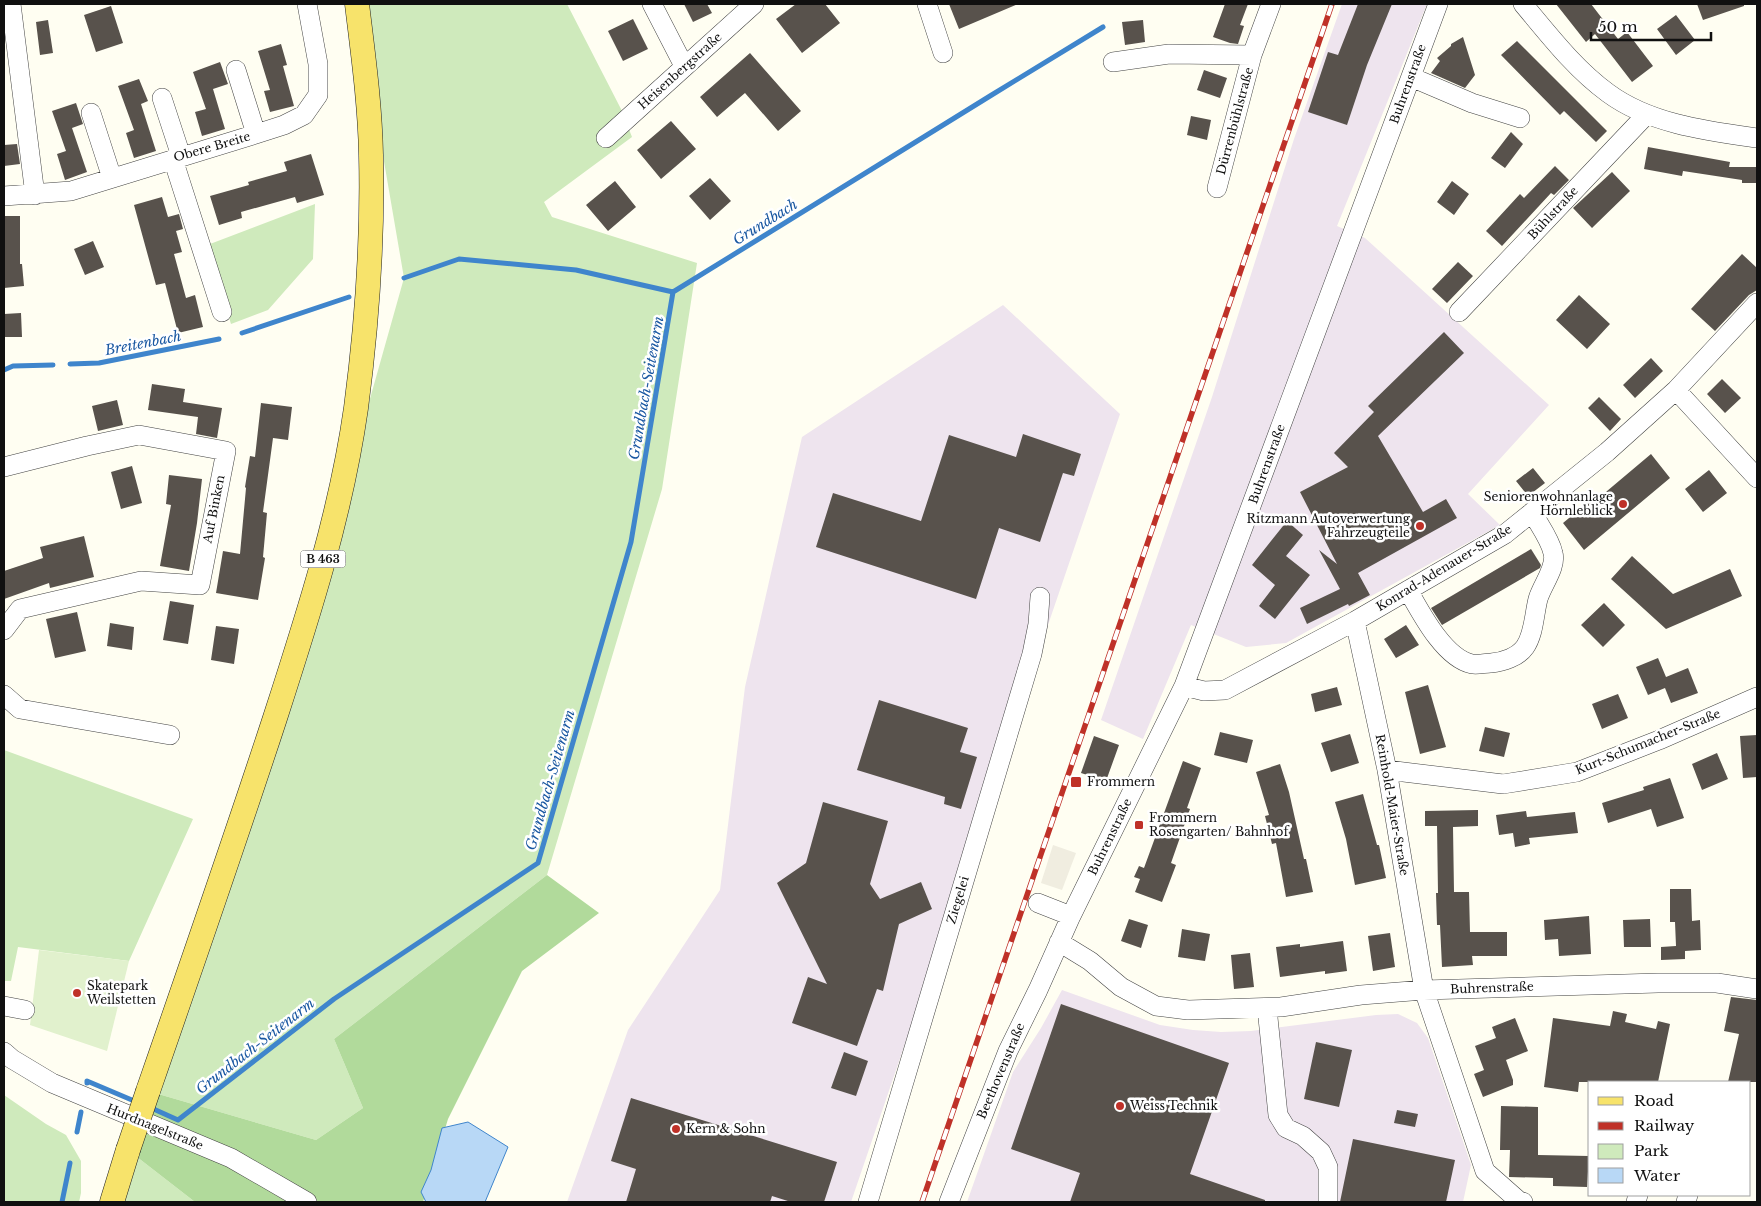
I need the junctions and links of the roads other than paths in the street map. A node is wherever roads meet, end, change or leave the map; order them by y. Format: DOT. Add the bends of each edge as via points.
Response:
graph roads {
  1 [pos="11,4"];
  2 [pos="307,4"];
  3 [pos="357,4"];
  4 [pos="652,4"];
  5 [pos="754,4"];
  6 [pos="927,4"];
  7 [pos="1271,4"];
  8 [pos="1438,4"];
  9 [pos="1523,4"];
  10 [pos="943,53"];
  11 [pos="1252,55"];
  12 [pos="1113,62"];
  13 [pos="684,66"];
  14 [pos="236,70"];
  15 [pos="1411,77"];
  16 [pos="162,98"];
  17 [pos="91,113"];
  18 [pos="1646,115"];
  19 [pos="1520,118"];
  20 [pos="256,134"];
  21 [pos="606,138"];
  22 [pos="1757,138"];
  23 [pos="177,157"];
  24 [pos="112,178"];
  25 [pos="1217,188"];
  26 [pos="35,195"];
  27 [pos="4,196"];
  28 [pos="1757,303"];
  29 [pos="222,312"];
  30 [pos="1459,312"];
  31 [pos="1676,390"];
  32 [pos="4,467"];
  33 [pos="1757,478"];
  34 [pos="1532,512"];
  35 [pos="1408,590"];
  36 [pos="1040,597"];
  37 [pos="1355,621"];
  38 [pos="4,630"];
  39 [pos="1184,686"];
  40 [pos="4,695"];
  41 [pos="1757,697"];
  42 [pos="170,735"];
  43 [pos="1387,770"];
  44 [pos="1038,903"];
  45 [pos="1071,916"];
  46 [pos="1059,942"];
  47 [pos="1757,989"];
  48 [pos="1424,990"];
  49 [pos="4,1006"];
  50 [pos="1267,1008"];
  51 [pos="25,1010"];
  52 [pos="4,1052"];
  53 [pos="112,1202"];
  54 [pos="307,1202"];
  55 [pos="868,1202"];
  56 [pos="949,1202"];
  57 [pos="1328,1202"];
  58 [pos="1523,1202"];
  1 -- 26 [label="street"];
  2 -- 20 [label="street, Obere Breite" via="318,64 318,95 304,115"];
  3 -- 53 [label="main road, B 463, bridge" via="367,88 372,226 356,409 337,504 313,601"];
  4 -- 13 [label="street"];
  5 -- 13 [label="street, Heisenbergstraße"];
  6 -- 10 [label="street"];
  7 -- 11 [label="street, Dürrenbühlstraße"];
  8 -- 15 [label="street, Buhrenstraße"];
  9 -- 18 [label="street" via="1574,63 1608,94"];
  11 -- 12 [label="street, Dürrenbühlstraße" via="1169,54"];
  11 -- 25 [label="street, Dürrenbühlstraße"];
  13 -- 21 [label="street, Heisenbergstraße"];
  14 -- 20 [label="street"];
  15 -- 19 [label="street" via="1472,103"];
  15 -- 39 [label="street, Buhrenstraße"];
  16 -- 23 [label="street"];
  17 -- 24 [label="street"];
  18 -- 22 [label="street" via="1711,132"];
  18 -- 30 [label="street, Bühlstraße"];
  20 -- 23 [label="street, Obere Breite"];
  23 -- 24 [label="street, Obere Breite"];
  23 -- 29 [label="street"];
  24 -- 26 [label="street, Obere Breite" via="71,191"];
  26 -- 27 [label="street, Obere Breite"];
  28 -- 31 [label="street, Konrad-Adenauer-Straße"];
  31 -- 33 [label="street"];
  31 -- 34 [label="street, Konrad-Adenauer-Straße" via="1607,452"];
  32 -- 38 [label="street, Auf Binken" via="139,435 226,451 200,585 142,581 20,609"];
  34 -- 35 [label="street, Konrad-Adenauer-Straße" via="1505,534"];
  34 -- 35 [label="street" via="1554,554 1554,564 1540,592 1526,646 1518,654 1499,662 1472,664 1460,658 1433,632"];
  35 -- 37 [label="street, Konrad-Adenauer-Straße"];
  36 -- 55 [label="street, Ziegelei" via="1032,654"];
  37 -- 39 [label="street, Konrad-Adenauer-Straße" via="1226,690 1204,691"];
  37 -- 43 [label="street, Reinhold-Maier-Straße"];
  39 -- 45 [label="street, Buhrenstraße"];
  40 -- 42 [label="street" via="20,709"];
  41 -- 43 [label="street, Kurt-Schumacher-Straße" via="1577,772 1503,784"];
  43 -- 48 [label="street, Reinhold-Maier-Straße"];
  44 -- 45 [label="street"];
  45 -- 46 [label="street, Buhrenstraße"];
  46 -- 50 [label="street, Buhrenstraße" via="1090,961 1121,987 1156,1006 1188,1010"];
  46 -- 56 [label="street, Beethovenstraße" via="1008,1051"];
  47 -- 48 [label="street, Buhrenstraße" via="1717,983 1658,983"];
  48 -- 50 [label="street, Buhrenstraße"];
  48 -- 58 [label="street, Reinhold-Maier-Straße" via="1485,1171 1519,1202"];
  49 -- 51 [label="street"];
  50 -- 57 [label="street" via="1278,1115 1286,1128 1303,1136 1321,1152 1328,1167"];
  52 -- 54 [label="street, Hurdnagelstraße" via="52,1083 231,1158"];
}
